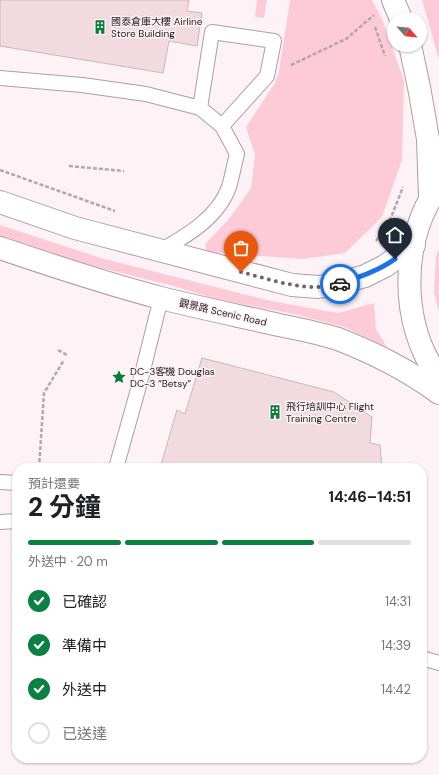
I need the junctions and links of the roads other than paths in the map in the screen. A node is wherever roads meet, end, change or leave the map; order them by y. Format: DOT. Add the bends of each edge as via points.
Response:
graph roads {
  1 [pos="393,0"];
  2 [pos="398,12"];
  3 [pos="412,52"];
  4 [pos="0,78"];
  5 [pos="200,108"];
  6 [pos="222,126"];
  7 [pos="434,192"];
  8 [pos="0,202"];
  9 [pos="414,245"];
  10 [pos="0,248"];
  11 [pos="160,251"];
  12 [pos="161,298"];
  13 [pos="439,378"];
  14 [pos="439,392"];
  15 [pos="117,463"];
  16 [pos="0,482"];
  17 [pos="12,483"];
  18 [pos="12,521"];
  19 [pos="0,522"];
  20 [pos="427,659"];
  21 [pos="439,663"];
  1 -- 2 [label="main road"];
  3 -- 7 [label="main road" via="428,139"];
  4 -- 5 [label="lane" via="146,94"];
  5 -- 6 [label="lane"];
  5 -- 6 [label="lane" via="212,32 274,41 267,76"];
  6 -- 11 [label="lane" via="237,154 228,188 213,214 184,237"];
  7 -- 9 [label="main road"];
  8 -- 11 [label="main road" via="75,228"];
  9 -- 11 [label="main road" via="386,266 365,276 318,287 292,285"];
  9 -- 13 [label="main road" via="409,289 412,312 419,340 431,368"];
  10 -- 12 [label="main road, 觀景路 Scenic Road" via="70,272"];
  12 -- 14 [label="main road, 觀景路 Scenic Road" via="337,339 392,364"];
  12 -- 15 [label="lane"];
  16 -- 17 [label="lane"];
  18 -- 19 [label="lane"];
  20 -- 21 [label="lane"];
}
